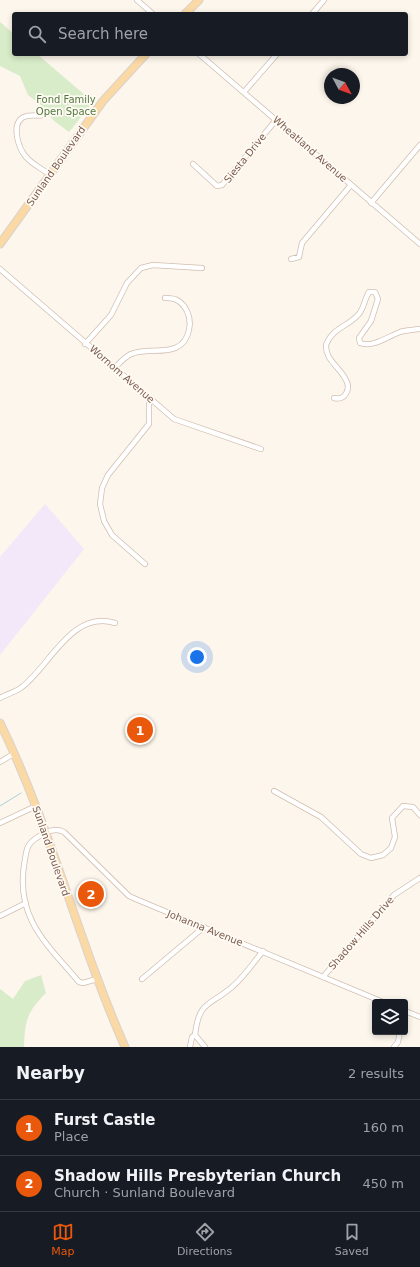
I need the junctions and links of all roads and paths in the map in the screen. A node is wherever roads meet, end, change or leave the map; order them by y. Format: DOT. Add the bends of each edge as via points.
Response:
graph roads {
  1 [pos="137,0"];
  2 [pos="199,0"];
  3 [pos="324,0"];
  4 [pos="151,12"];
  5 [pos="187,12"];
  6 [pos="314,12"];
  7 [pos="144,56"];
  8 [pos="201,56"];
  9 [pos="275,56"];
  10 [pos="244,92"];
  11 [pos="43,115"];
  12 [pos="276,120"];
  13 [pos="420,145"];
  14 [pos="193,164"];
  15 [pos="49,174"];
  16 [pos="351,185"];
  17 [pos="371,203"];
  18 [pos="0,244"];
  19 [pos="420,244"];
  20 [pos="291,259"];
  21 [pos="202,268"];
  22 [pos="0,269"];
  23 [pos="165,298"];
  24 [pos="420,329"];
  25 [pos="85,344"];
  26 [pos="115,368"];
  27 [pos="149,398"];
  28 [pos="334,398"];
  29 [pos="261,449"];
  30 [pos="144,564"];
  31 [pos="115,623"];
  32 [pos="0,698"];
  33 [pos="0,723"];
  34 [pos="15,753"];
  35 [pos="0,762"];
  36 [pos="274,791"];
  37 [pos="36,806"];
  38 [pos="420,815"];
  39 [pos="0,823"];
  40 [pos="45,833"];
  41 [pos="420,878"];
  42 [pos="26,903"];
  43 [pos="0,916"];
  44 [pos="204,927"];
  45 [pos="263,952"];
  46 [pos="323,977"];
  47 [pos="97,979"];
  48 [pos="142,980"];
  49 [pos="376,999"];
  50 [pos="408,1012"];
  51 [pos="420,1017"];
  52 [pos="195,1035"];
  53 [pos="399,1035"];
  54 [pos="126,1047"];
  55 [pos="190,1047"];
  56 [pos="205,1047"];
  57 [pos="394,1047"];
  1 -- 4 [label="street"];
  2 -- 5 [label="main road"];
  3 -- 6 [label="street"];
  7 -- 15 [label="main road, Sunland Boulevard" via="103,101"];
  8 -- 10 [label="street, Wheatland Avenue"];
  9 -- 10 [label="street"];
  10 -- 12 [label="street, Wheatland Avenue"];
  11 -- 15 [label="street" via="24,116 18,122 17,130 21,148 27,158"];
  12 -- 14 [label="street, Siesta Drive" via="222,186 217,186"];
  12 -- 16 [label="street, Wheatland Avenue"];
  13 -- 17 [label="street"];
  15 -- 18 [label="main road, Sunland Boulevard"];
  16 -- 17 [label="street, Wheatland Avenue"];
  16 -- 20 [label="street" via="302,242 298,257"];
  17 -- 19 [label="street, Wheatland Avenue"];
  21 -- 25 [label="street" via="153,265 141,268 127,282 111,315"];
  22 -- 25 [label="street, Wornom Avenue"];
  23 -- 26 [label="street" via="174,298 187,310 189,331 183,341 168,351 134,353 123,359"];
  24 -- 28 [label="street" via="402,331 366,345 360,343 359,338 371,321 378,299 375,292 369,292 363,309 335,331 326,344 328,355 348,383 345,396"];
  25 -- 26 [label="street, Wornom Avenue"];
  26 -- 27 [label="street, Wornom Avenue"];
  27 -- 29 [label="street, Wornom Avenue" via="174,419"];
  27 -- 30 [label="street" via="149,424 108,475 100,499 104,521 112,535"];
  31 -- 32 [label="street" via="96,622 76,631 64,640 23,687"];
  33 -- 34 [label="main road, Sunland Boulevard"];
  34 -- 35 [label="street"];
  34 -- 37 [label="main road, Sunland Boulevard"];
  36 -- 38 [label="street" via="321,817 361,854 370,858 383,855 391,848 395,837 392,818 403,806 413,807"];
  37 -- 39 [label="street"];
  37 -- 40 [label="main road, Sunland Boulevard"];
  40 -- 42 [label="street" via="29,843 27,848 23,876"];
  40 -- 44 [label="street, Johanna Avenue" via="58,829 64,832 129,896"];
  40 -- 47 [label="main road, Sunland Boulevard"];
  41 -- 46 [label="street, Shadow Hills Drive" via="394,895"];
  42 -- 43 [label="street"];
  42 -- 47 [label="street" via="36,931 79,982"];
  44 -- 45 [label="street, Johanna Avenue"];
  44 -- 48 [label="street"];
  45 -- 46 [label="street, Johanna Avenue"];
  45 -- 52 [label="street" via="234,985 205,1005 197,1021"];
  46 -- 49 [label="street, Johanna Avenue"];
  47 -- 54 [label="main road, Sunland Boulevard"];
  50 -- 51 [label="street"];
  52 -- 55 [label="street" via="189,1042"];
  52 -- 56 [label="street"];
  53 -- 57 [label="street"];
}
